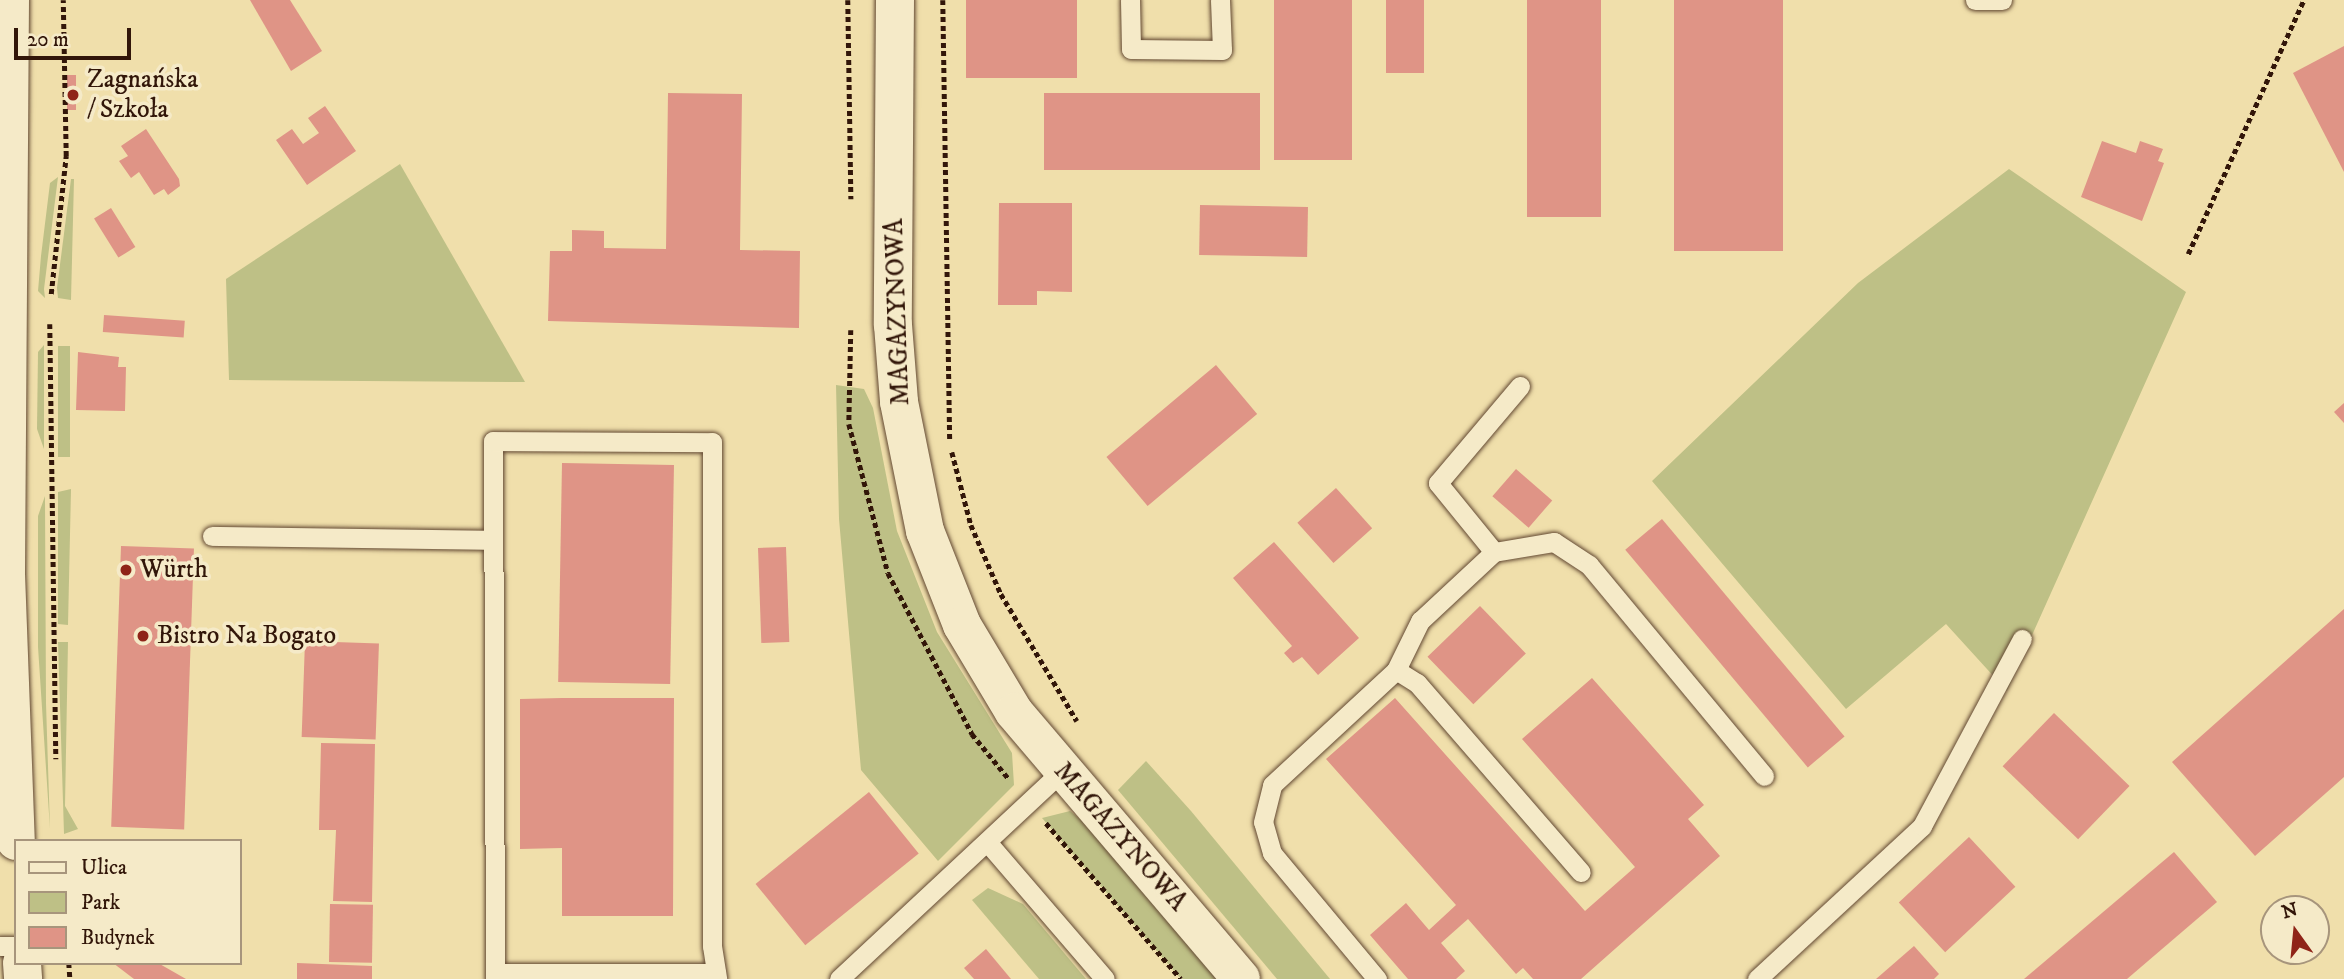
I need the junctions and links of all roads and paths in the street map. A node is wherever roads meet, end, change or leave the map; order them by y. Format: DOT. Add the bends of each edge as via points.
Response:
graph roads {
  1 [pos="10,0"];
  2 [pos="63,0"];
  3 [pos="895,0"];
  4 [pos="943,0"];
  5 [pos="1130,0"];
  6 [pos="1220,0"];
  7 [pos="1975,0"];
  8 [pos="2002,0"];
  9 [pos="2304,0"];
  10 [pos="3,210"];
  11 [pos="2188,254"];
  12 [pos="50,304"];
  13 [pos="4,315"];
  14 [pos="50,317"];
  15 [pos="1520,386"];
  16 [pos="212,536"];
  17 [pos="493,540"];
  18 [pos="1494,552"];
  19 [pos="3,573"];
  20 [pos="2022,639"];
  21 [pos="1396,670"];
  22 [pos="1081,726"];
  23 [pos="6,762"];
  24 [pos="56,767"];
  25 [pos="1063,770"];
  26 [pos="1764,776"];
  27 [pos="1030,805"];
  28 [pos="16,839"];
  29 [pos="988,843"];
  30 [pos="1581,872"];
  31 [pos="495,976"];
  32 [pos="590,976"];
  33 [pos="716,976"];
  34 [pos="839,979"];
  35 [pos="1105,979"];
  36 [pos="1181,979"];
  37 [pos="1241,979"];
  38 [pos="1377,979"];
  39 [pos="1757,979"];
  1 -- 10 [label="street"];
  2 -- 12 [label="path" via="66,143"];
  3 -- 25 [label="street, MAGAZYNOWA" via="893,324 898,402 925,531 962,625 1014,712"];
  4 -- 22 [label="path" via="950,442 971,525 1000,594"];
  5 -- 6 [label="lane" via="1131,49 1222,50"];
  7 -- 8 [label="lane"];
  9 -- 11 [label="path"];
  10 -- 13 [label="street"];
  13 -- 19 [label="street"];
  14 -- 24 [label="path"];
  15 -- 18 [label="lane" via="1438,483"];
  16 -- 17 [label="lane"];
  17 -- 31 [label="lane"];
  17 -- 33 [label="lane" via="493,441 712,442"];
  18 -- 21 [label="lane" via="1420,621"];
  18 -- 26 [label="lane" via="1554,542 1589,565"];
  19 -- 23 [label="street"];
  20 -- 39 [label="lane" via="1923,827"];
  21 -- 30 [label="lane" via="1418,683"];
  21 -- 38 [label="lane" via="1272,785 1263,822 1272,853"];
  23 -- 28 [label="street"];
  25 -- 27 [label="lane"];
  25 -- 37 [label="street, MAGAZYNOWA"];
  27 -- 29 [label="lane"];
  27 -- 36 [label="path"];
  29 -- 34 [label="lane"];
  29 -- 35 [label="lane"];
  31 -- 32 [label="lane"];
  32 -- 33 [label="lane"];
}
